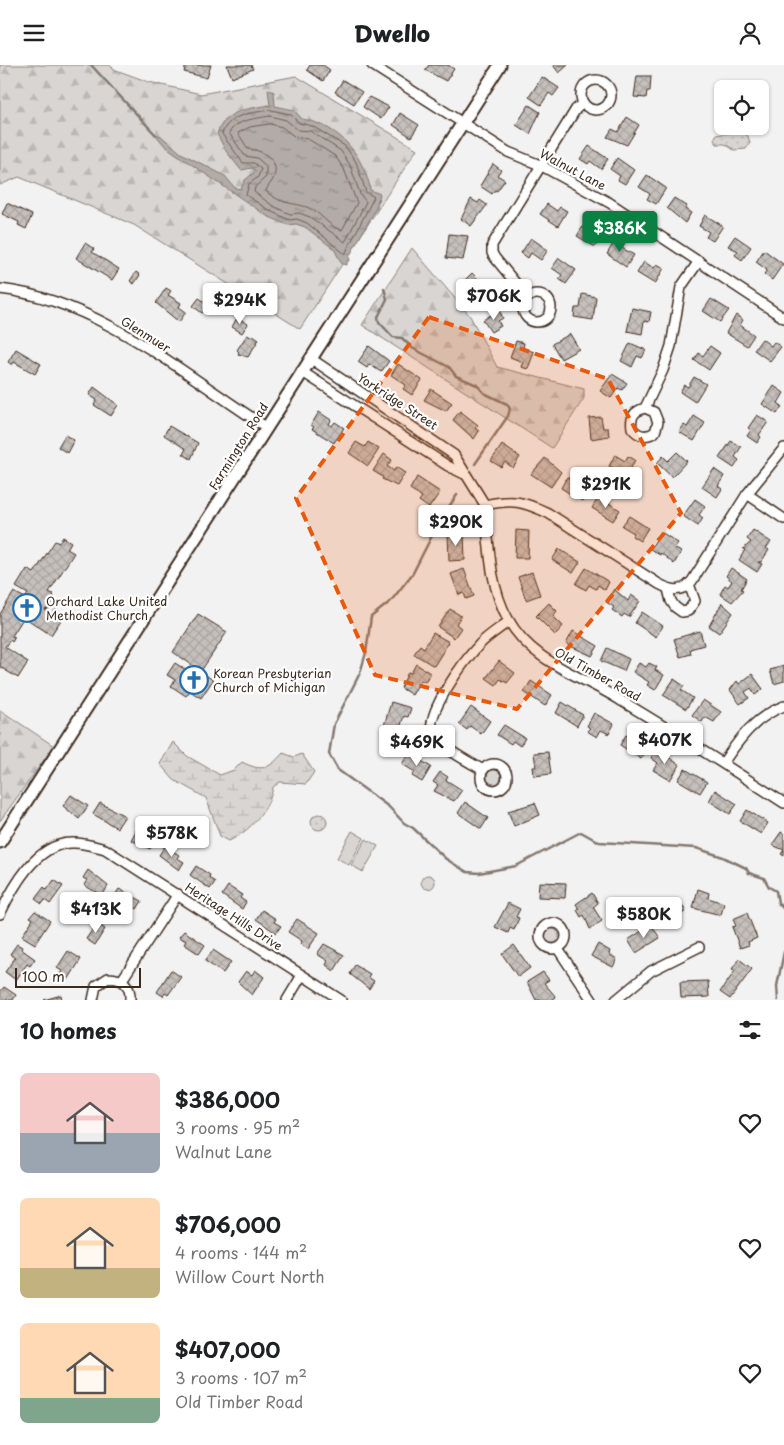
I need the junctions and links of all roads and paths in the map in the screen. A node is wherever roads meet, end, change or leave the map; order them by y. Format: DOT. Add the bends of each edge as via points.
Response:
graph roads {
  1 [pos="372,65"];
  2 [pos="500,65"];
  3 [pos="583,103"];
  4 [pos="463,123"];
  5 [pos="540,165"];
  6 [pos="698,261"];
  7 [pos="0,289"];
  8 [pos="527,297"];
  9 [pos="784,319"];
  10 [pos="310,358"];
  11 [pos="302,371"];
  12 [pos="645,409"];
  13 [pos="403,419"];
  14 [pos="266,427"];
  15 [pos="394,432"];
  16 [pos="784,448"];
  17 [pos="464,474"];
  18 [pos="748,494"];
  19 [pos="485,505"];
  20 [pos="784,519"];
  21 [pos="689,584"];
  22 [pos="668,589"];
  23 [pos="509,621"];
  24 [pos="784,706"];
  25 [pos="723,763"];
  26 [pos="484,770"];
  27 [pos="784,803"];
  28 [pos="0,842"];
  29 [pos="178,894"];
  30 [pos="0,914"];
  31 [pos="699,947"];
  32 [pos="558,949"];
  33 [pos="302,975"];
  34 [pos="122,980"];
  35 [pos="93,1000"];
  36 [pos="130,1000"];
  37 [pos="287,1000"];
  38 [pos="341,1000"];
  39 [pos="592,1000"];
  40 [pos="616,1000"];
  1 -- 4 [label="street, Walnut Lane"];
  2 -- 4 [label="street, Farmington Road"];
  3 -- 5 [label="street"];
  4 -- 5 [label="street, Walnut Lane" via="508,152"];
  4 -- 10 [label="street, Farmington Road"];
  5 -- 6 [label="street, Walnut Lane" via="610,203"];
  5 -- 8 [label="street" via="492,245 495,258"];
  6 -- 9 [label="street, Walnut Lane"];
  6 -- 12 [label="street" via="681,287 671,346"];
  7 -- 14 [label="street, Glenmuer" via="51,299 101,321"];
  10 -- 11 [label="street, Farmington Road"];
  10 -- 13 [label="street, Yorkridge Street"];
  11 -- 14 [label="street, Farmington Road"];
  11 -- 15 [label="street, Yorkridge Street"];
  13 -- 15 [label="street"];
  13 -- 17 [label="street, Yorkridge Street" via="454,455"];
  14 -- 28 [label="street, Farmington Road"];
  15 -- 17 [label="street, Yorkridge Street"];
  16 -- 18 [label="street"];
  17 -- 19 [label="street, Yorkridge Street"];
  18 -- 20 [label="street"];
  18 -- 21 [label="street"];
  19 -- 22 [label="street" via="508,500 548,513"];
  19 -- 23 [label="street, Old Timber Road" via="493,577"];
  21 -- 22 [label="street" via="680,589"];
  21 -- 22 [label="street" via="694,601 688,611 682,612 675,607"];
  23 -- 25 [label="street, Old Timber Road" via="532,649 555,666 618,698"];
  23 -- 26 [label="street" via="480,644 439,703 431,723 433,735 442,744"];
  24 -- 25 [label="street" via="754,723"];
  25 -- 27 [label="street, Old Timber Road"];
  29 -- 30 [label="street, Heritage Hills Drive" via="105,849 70,843 58,846 32,862"];
  29 -- 33 [label="street, Heritage Hills Drive"];
  29 -- 34 [label="street"];
  31 -- 40 [label="street" via="650,971"];
  32 -- 39 [label="street"];
  33 -- 37 [label="street"];
  33 -- 38 [label="street, Heritage Hills Drive"];
  34 -- 35 [label="street" via="108,977 101,981 93,993"];
  34 -- 36 [label="street" via="130,992"];
}
